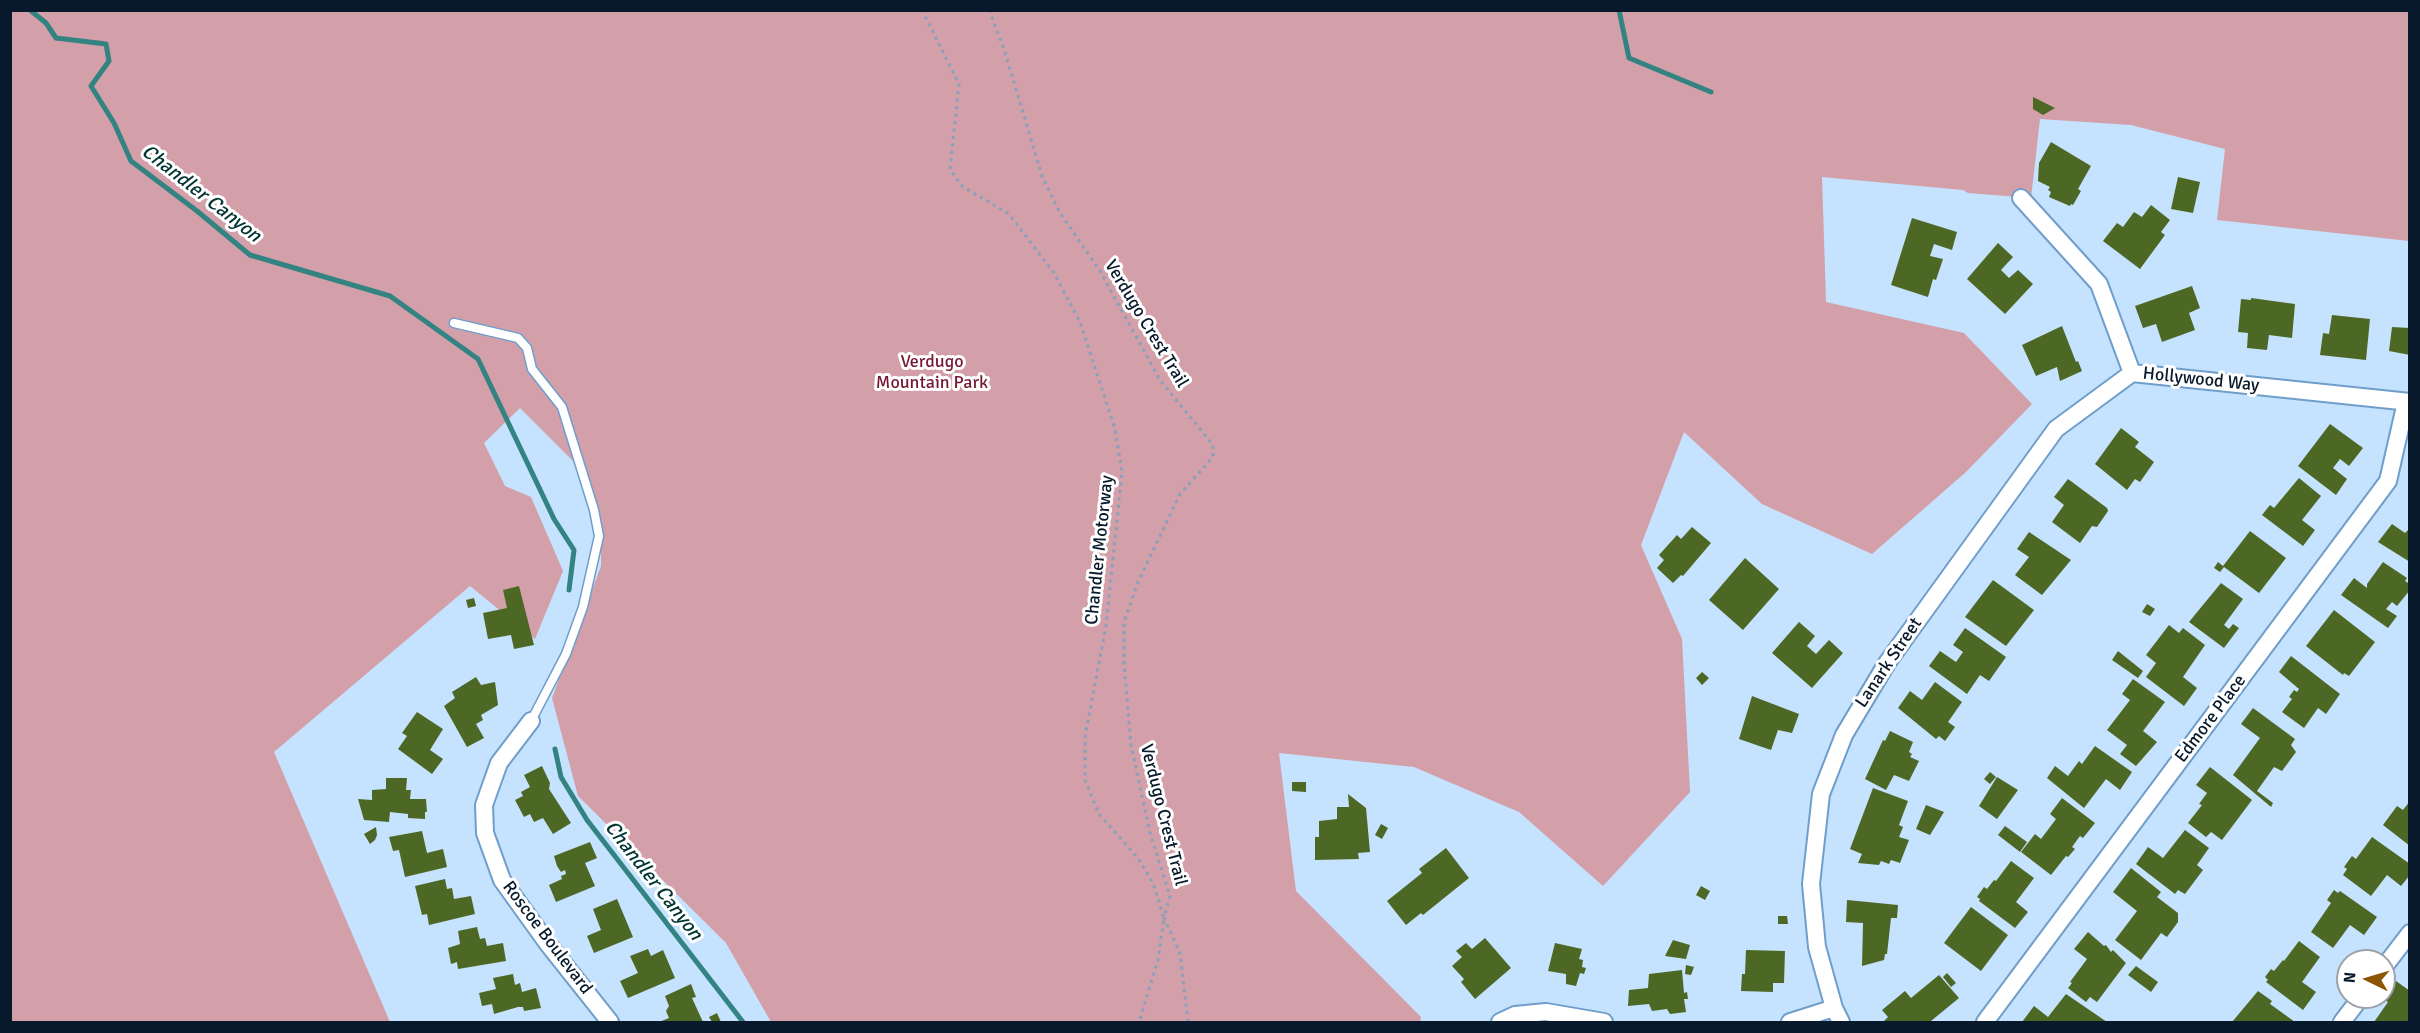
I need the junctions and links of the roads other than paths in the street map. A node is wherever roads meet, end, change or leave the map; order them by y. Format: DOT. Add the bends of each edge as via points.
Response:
graph roads {
  1 [pos="2021,198"];
  2 [pos="454,323"];
  3 [pos="2132,373"];
  4 [pos="2408,402"];
  5 [pos="531,721"];
  6 [pos="2409,933"];
  7 [pos="2396,951"];
  8 [pos="2352,1009"];
  9 [pos="1838,1015"];
  10 [pos="610,1023"];
  11 [pos="1500,1023"];
  12 [pos="1604,1023"];
  13 [pos="1790,1023"];
  14 [pos="1984,1023"];
  15 [pos="2342,1023"];
  1 -- 3 [label="street, Hollywood Way" via="2099,284"];
  2 -- 5 [label="lane" via="518,338 527,348 532,369 562,407 594,510 599,536 583,607 566,654"];
  3 -- 4 [label="street, Hollywood Way"];
  3 -- 9 [label="street, Lanark Street" via="2056,429 1887,663 1844,735 1821,794 1811,884 1817,947"];
  4 -- 14 [label="street, Edmore Place" via="2388,481"];
  5 -- 10 [label="street, Roscoe Boulevard" via="499,763 484,805 485,833 502,880"];
  6 -- 7 [label="street"];
  8 -- 15 [label="street"];
  9 -- 13 [label="street"];
  11 -- 12 [label="street" via="1515,1015 1546,1012"];
}
